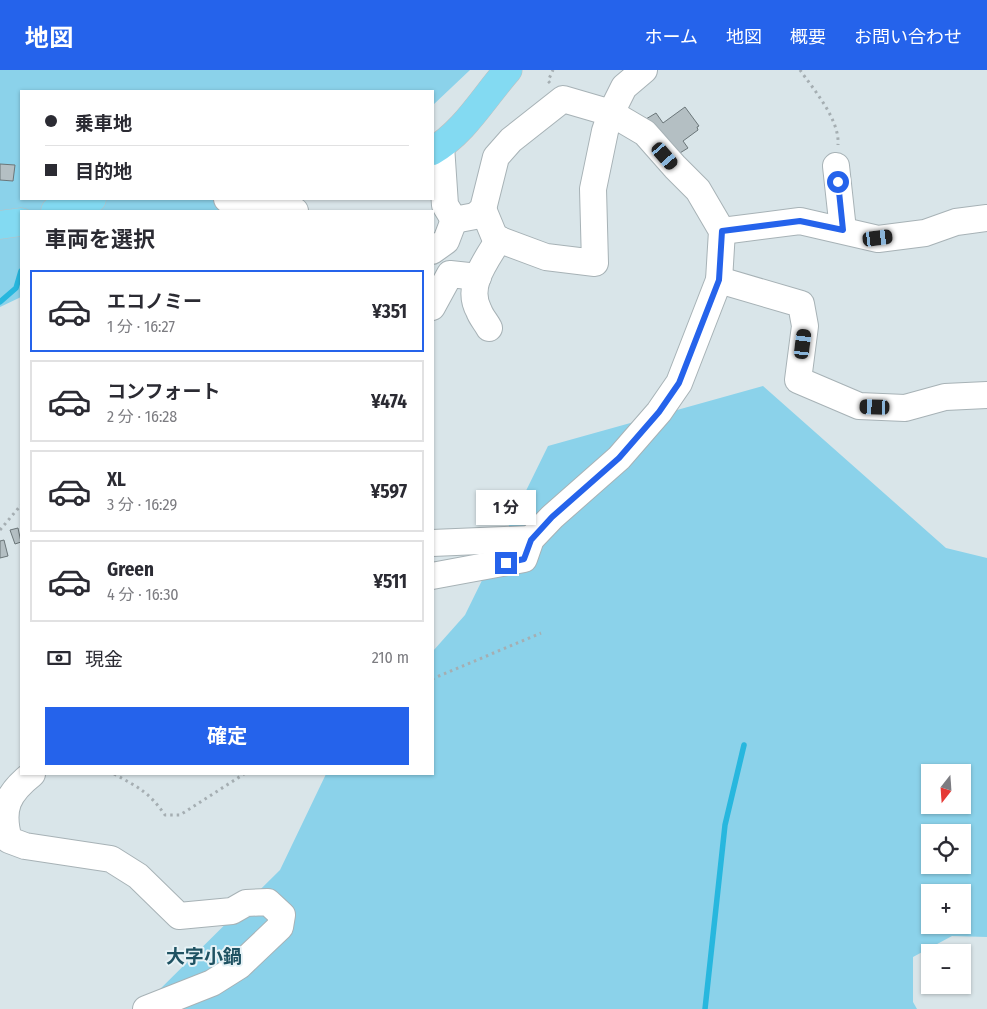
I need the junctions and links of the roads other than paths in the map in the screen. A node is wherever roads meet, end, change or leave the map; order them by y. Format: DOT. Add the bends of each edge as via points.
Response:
graph roads {
  1 [pos="508,70"];
  2 [pos="644,70"];
  3 [pos="611,113"];
  4 [pos="437,148"];
  5 [pos="836,166"];
  6 [pos="89,200"];
  7 [pos="228,200"];
  8 [pos="253,200"];
  9 [pos="253,200"];
  10 [pos="482,209"];
  11 [pos="57,210"];
  12 [pos="293,210"];
  13 [pos="987,218"];
  14 [pos="20,222"];
  15 [pos="0,225"];
  16 [pos="843,230"];
  17 [pos="722,231"];
  18 [pos="444,237"];
  19 [pos="499,239"];
  20 [pos="450,274"];
  21 [pos="478,276"];
  22 [pos="719,280"];
  23 [pos="434,303"];
  24 [pos="489,328"];
  25 [pos="987,395"];
  26 [pos="531,540"];
  27 [pos="434,543"];
  28 [pos="434,576"];
  29 [pos="31,775"];
  30 [pos="146,1009"];
  1 -- 4 [label="main road" via="466,122"];
  2 -- 3 [label="street" via="624,87"];
  3 -- 10 [label="street" via="563,99 511,140 496,157"];
  3 -- 17 [label="street" via="645,133 698,190"];
  3 -- 19 [label="street" via="593,190 595,263 546,257"];
  4 -- 18 [label="street" via="445,206"];
  5 -- 16 [label="street"];
  6 -- 11 [label="main road"];
  7 -- 8 [label="street"];
  9 -- 12 [label="street" via="281,202"];
  10 -- 18 [label="street"];
  10 -- 19 [label="street" via="495,238"];
  13 -- 16 [label="street" via="956,222 925,233 878,238"];
  14 -- 15 [label="main road"];
  16 -- 17 [label="street" via="800,221"];
  17 -- 22 [label="street"];
  18 -- 20 [label="street"];
  19 -- 21 [label="street"];
  20 -- 21 [label="street"];
  20 -- 23 [label="street"];
  21 -- 24 [label="street" via="474,288 478,310"];
  22 -- 25 [label="street" via="801,304 805,326 798,380 859,406 905,408 944,397"];
  22 -- 26 [label="street" via="679,383 659,412 619,458 552,517"];
  26 -- 27 [label="street"];
  26 -- 28 [label="street" via="524,559"];
  29 -- 30 [label="street" via="15,787 5,801 2,811 9,840 25,846 111,859 138,876 179,916 232,911 246,903 268,902 282,915 280,927 239,966 212,983"];
}
